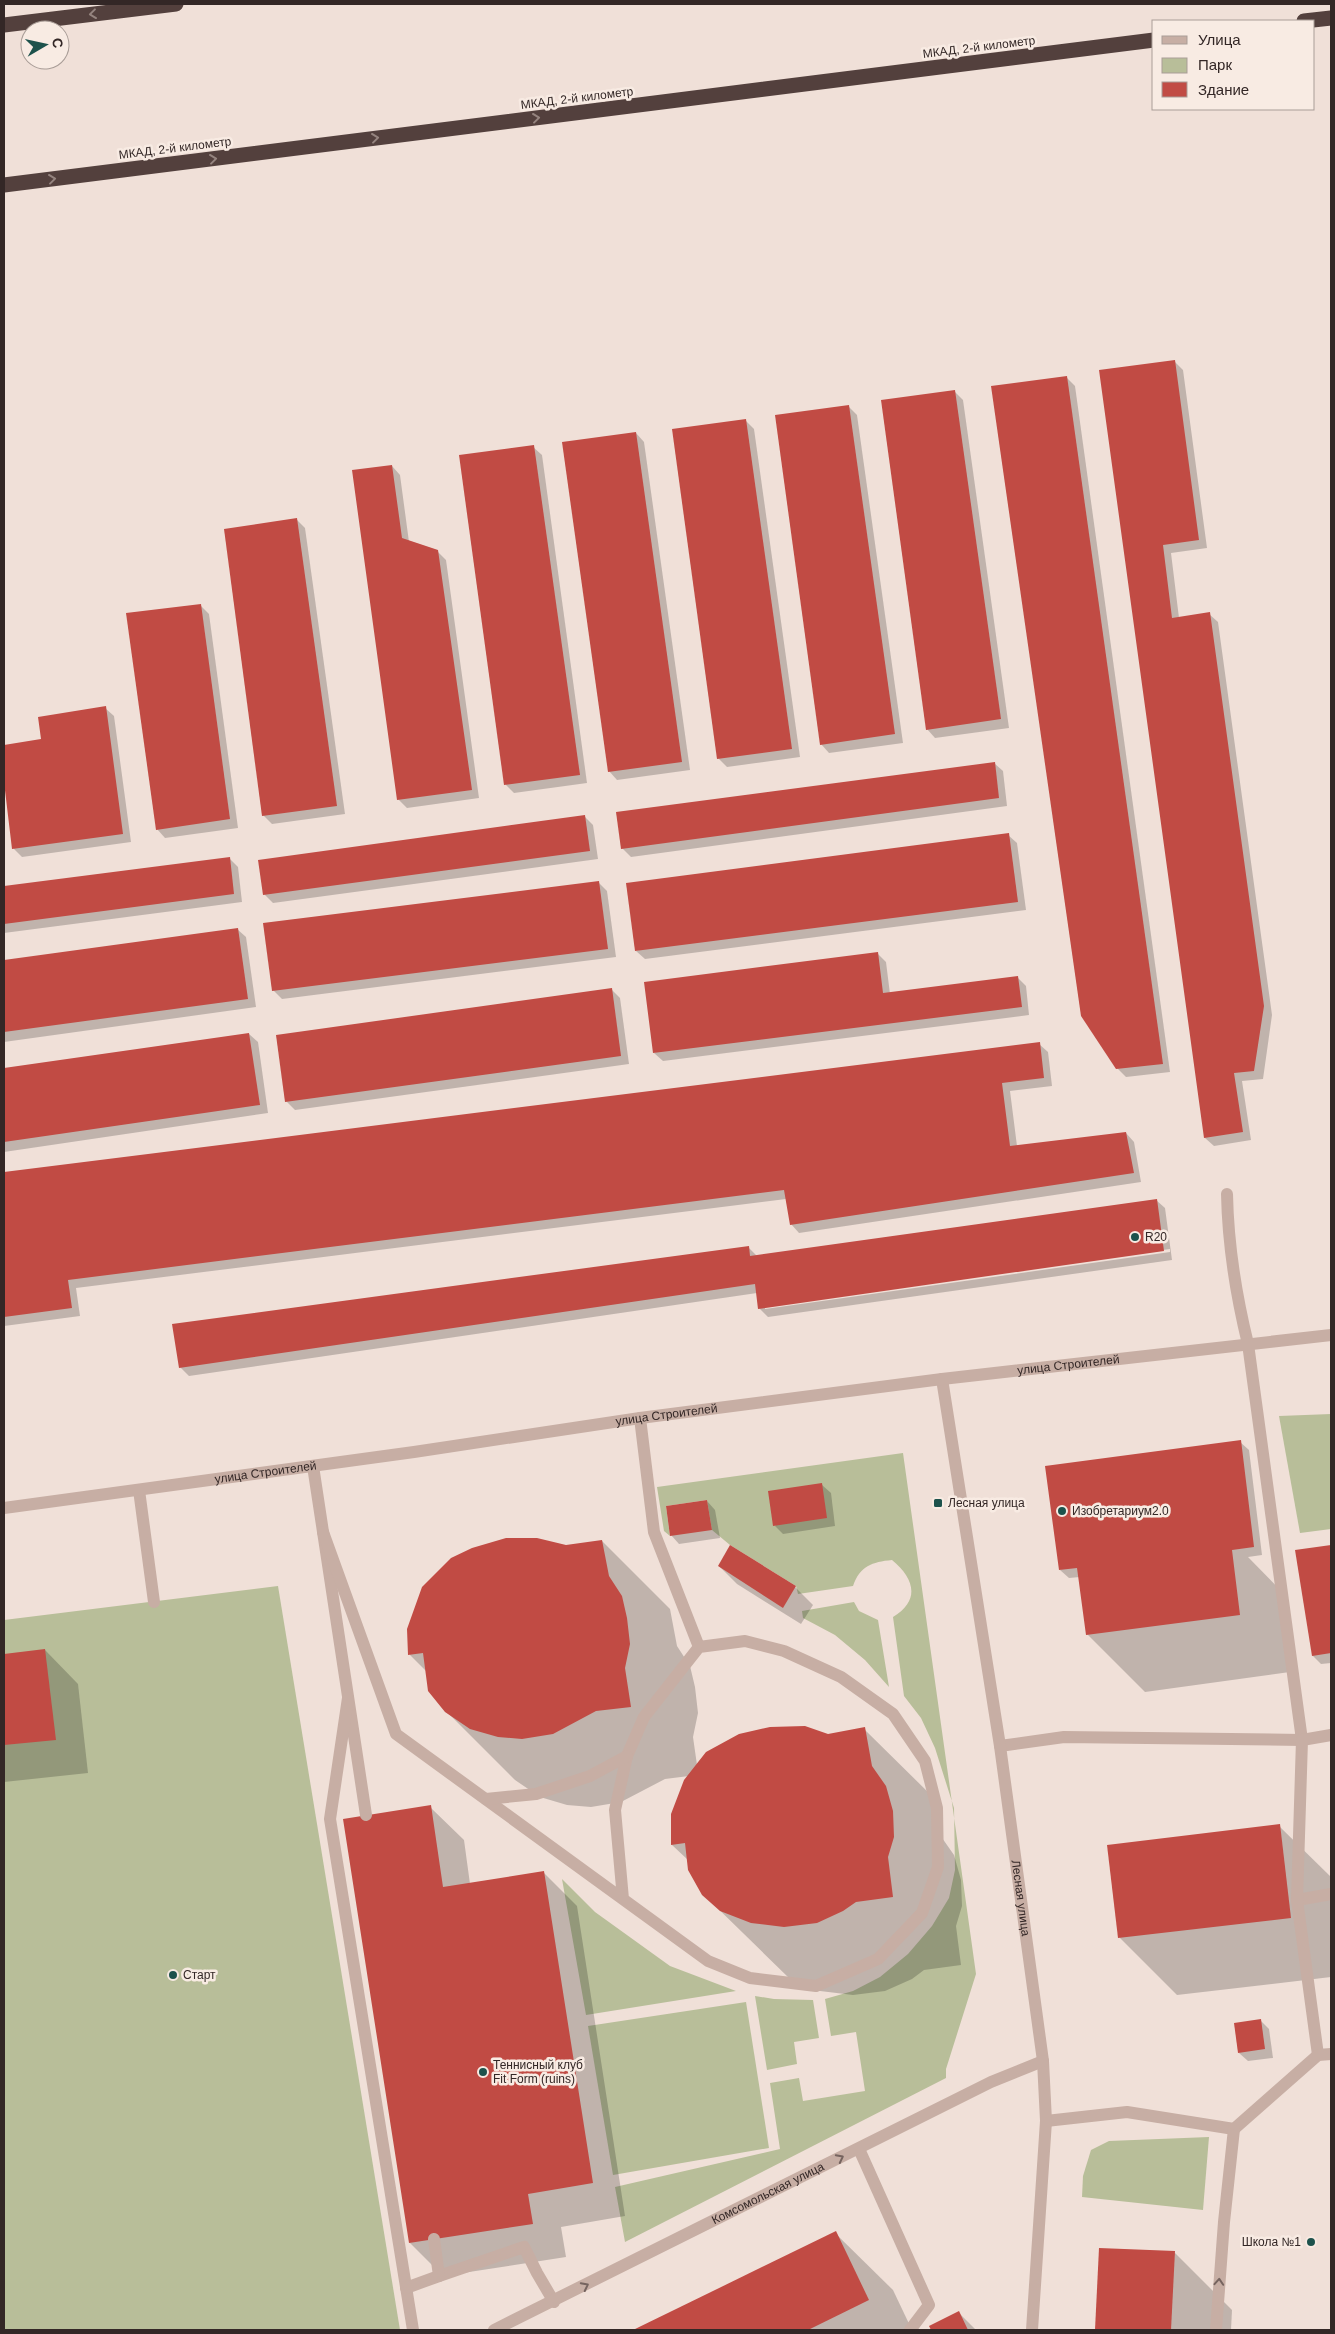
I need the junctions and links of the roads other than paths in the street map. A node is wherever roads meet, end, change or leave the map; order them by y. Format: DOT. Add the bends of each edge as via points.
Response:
graph roads {
  1 [pos="176,4"];
  2 [pos="1331,18"];
  3 [pos="1313,20"];
  4 [pos="4,25"];
  5 [pos="1152,40"];
  6 [pos="4,185"];
  7 [pos="1227,1194"];
  8 [pos="1331,1335"];
  9 [pos="1248,1344"];
  10 [pos="942,1379"];
  11 [pos="640,1418"];
  12 [pos="313,1466"];
  13 [pos="139,1490"];
  14 [pos="4,1508"];
  15 [pos="323,1532"];
  16 [pos="154,1602"];
  17 [pos="699,1647"];
  18 [pos="348,1698"];
  19 [pos="1331,1735"];
  20 [pos="1302,1740"];
  21 [pos="1000,1746"];
  22 [pos="627,1756"];
  23 [pos="486,1800"];
  24 [pos="366,1815"];
  25 [pos="1331,1894"];
  26 [pos="622,1899"];
  27 [pos="1297,1900"];
  28 [pos="1325,2054"];
  29 [pos="1043,2061"];
  30 [pos="1046,2121"];
  31 [pos="1234,2129"];
  32 [pos="859,2149"];
  33 [pos="434,2239"];
  34 [pos="439,2276"];
  35 [pos="406,2288"];
  36 [pos="554,2302"];
  37 [pos="413,2330"];
  38 [pos="494,2330"];
  39 [pos="910,2330"];
  40 [pos="1032,2330"];
  41 [pos="1216,2330"];
  1 -- 4 [label="highway, one-way"];
  2 -- 3 [label="highway"];
  6 -- 5 [label="highway, МКАД, 2-й километр, one-way"];
  7 -- 9 [label="street" via="1242,1320"];
  8 -- 9 [label="street, улица Строителей"];
  9 -- 10 [label="street, улица Строителей"];
  9 -- 20 [label="street"];
  10 -- 11 [label="street, улица Строителей"];
  10 -- 21 [label="street, Лесная улица"];
  11 -- 12 [label="street, улица Строителей"];
  11 -- 17 [label="street" via="654,1532"];
  12 -- 13 [label="street, улица Строителей"];
  12 -- 15 [label="street"];
  13 -- 14 [label="street, улица Строителей"];
  13 -- 16 [label="street"];
  15 -- 18 [label="street"];
  15 -- 23 [label="street" via="396,1734"];
  17 -- 22 [label="street" via="644,1717"];
  17 -- 26 [label="street" via="745,1641 784,1651 841,1677 893,1714 925,1761 937,1808 938,1867 922,1913 878,1959 816,1986 750,1978 708,1961"];
  18 -- 24 [label="street"];
  18 -- 35 [label="street" via="330,1819"];
  19 -- 20 [label="street"];
  20 -- 21 [label="street" via="1064,1737"];
  20 -- 27 [label="street"];
  21 -- 29 [label="street, Лесная улица"];
  22 -- 23 [label="street" via="590,1776 536,1794"];
  22 -- 26 [label="street" via="615,1810"];
  23 -- 26 [label="street"];
  25 -- 27 [label="street"];
  27 -- 28 [label="street"];
  28 -- 31 [label="street"];
  29 -- 30 [label="street, Лесная улица"];
  29 -- 32 [label="street, Комсомольская улица" via="991,2082"];
  30 -- 31 [label="street" via="1127,2112"];
  30 -- 40 [label="street, Лесная улица"];
  41 -- 31 [label="street, one-way"];
  36 -- 32 [label="street, Комсомольская улица, one-way"];
  32 -- 39 [label="street" via="929,2305"];
  33 -- 34 [label="street"];
  34 -- 35 [label="street"];
  34 -- 36 [label="street" via="524,2247"];
  35 -- 37 [label="street"];
  36 -- 38 [label="street, Комсомольская улица"];
}
